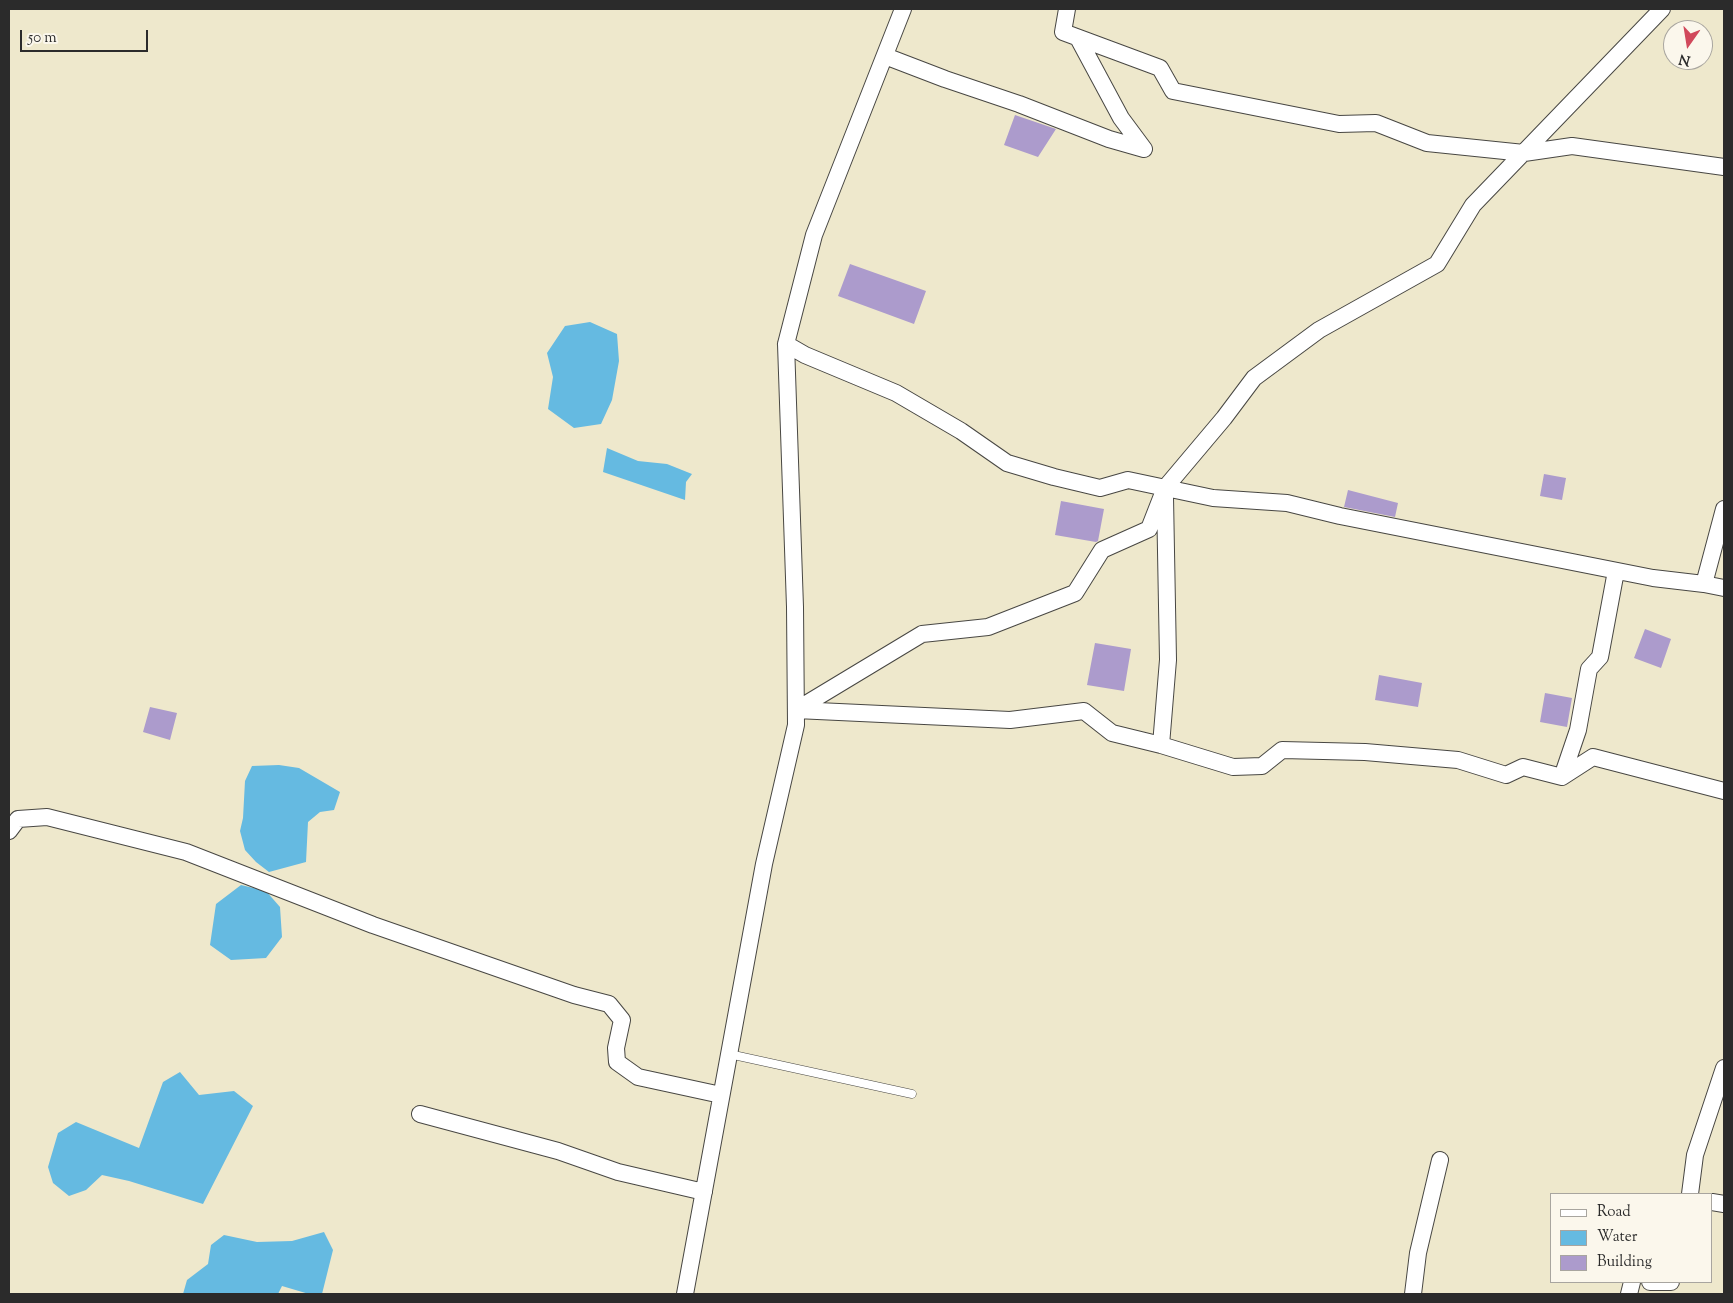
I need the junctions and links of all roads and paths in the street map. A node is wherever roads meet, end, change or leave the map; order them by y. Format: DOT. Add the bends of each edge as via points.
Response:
graph roads {
  1 [pos="903,9"];
  2 [pos="1067,9"];
  3 [pos="1662,9"];
  4 [pos="1078,38"];
  5 [pos="885,56"];
  6 [pos="1524,153"];
  7 [pos="1724,167"];
  8 [pos="786,344"];
  9 [pos="1165,488"];
  10 [pos="1724,509"];
  11 [pos="1616,571"];
  12 [pos="1704,584"];
  13 [pos="1724,588"];
  14 [pos="796,710"];
  15 [pos="1161,745"];
  16 [pos="1562,777"];
  17 [pos="1724,792"];
  18 [pos="9,831"];
  19 [pos="729,1054"];
  20 [pos="1724,1068"];
  21 [pos="912,1094"];
  22 [pos="721,1095"];
  23 [pos="420,1114"];
  24 [pos="1440,1160"];
  25 [pos="704,1192"];
  26 [pos="1690,1193"];
  27 [pos="685,1294"];
  28 [pos="1413,1294"];
  1 -- 5 [label="street"];
  2 -- 4 [label="street" via="1064,32"];
  3 -- 6 [label="street"];
  4 -- 5 [label="street" via="1121,118 1144,149 1069,125"];
  4 -- 6 [label="street" via="1160,68 1173,91 1339,124 1376,123 1427,143"];
  5 -- 8 [label="street" via="814,235"];
  6 -- 7 [label="street" via="1572,146"];
  6 -- 9 [label="street" via="1473,205 1437,264 1319,330 1254,378"];
  8 -- 9 [label="street" via="896,393 961,431 1007,463 1100,488 1128,480"];
  8 -- 14 [label="street"];
  9 -- 11 [label="street" via="1213,498 1286,503"];
  9 -- 14 [label="street" via="1149,529 1102,550 1075,593 988,627 922,634"];
  9 -- 15 [label="street" via="1168,660"];
  10 -- 12 [label="street"];
  11 -- 12 [label="street"];
  11 -- 16 [label="street" via="1600,657 1589,670 1578,730"];
  12 -- 13 [label="street"];
  14 -- 15 [label="street" via="1010,720 1084,711 1112,734"];
  14 -- 19 [label="street" via="796,725 764,864"];
  15 -- 16 [label="street" via="1233,768 1262,766 1282,750 1365,752 1458,760 1506,775 1523,767"];
  16 -- 17 [label="street" via="1593,758"];
  18 -- 22 [label="street" via="18,819 47,817 186,852 374,925 574,995 609,1004 622,1020 616,1048 617,1062 638,1078"];
  19 -- 21 [label="lane"];
  19 -- 22 [label="street"];
  20 -- 26 [label="street" via="1695,1155"];
  22 -- 25 [label="street"];
  23 -- 25 [label="street" via="558,1151 618,1172"];
  24 -- 28 [label="street" via="1418,1253"];
  25 -- 27 [label="street"];
}
